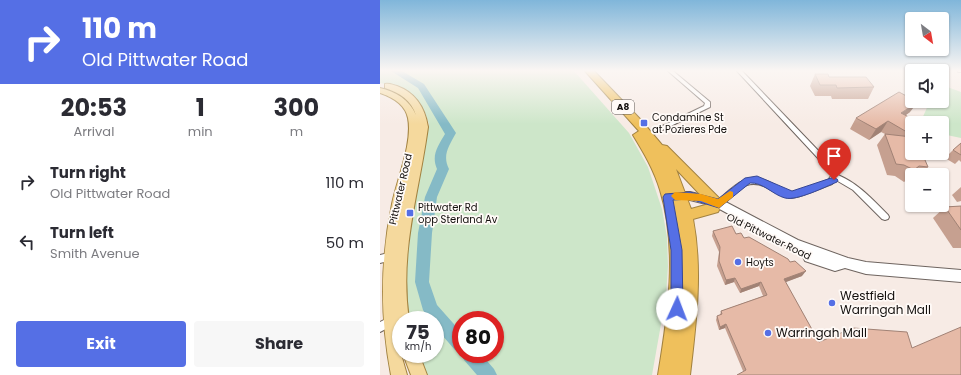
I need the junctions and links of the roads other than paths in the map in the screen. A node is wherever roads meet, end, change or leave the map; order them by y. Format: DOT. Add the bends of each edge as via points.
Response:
graph roads {
  1 [pos="395,88"];
  2 [pos="597,88"];
  3 [pos="605,88"];
  4 [pos="692,88"];
  5 [pos="755,88"];
  6 [pos="380,90"];
  7 [pos="652,139"];
  8 [pos="835,177"];
  9 [pos="677,203"];
  10 [pos="716,205"];
  11 [pos="885,217"];
  12 [pos="388,257"];
  13 [pos="961,276"];
  14 [pos="401,311"];
  15 [pos="383,325"];
  16 [pos="414,363"];
  17 [pos="399,375"];
  18 [pos="419,375"];
  19 [pos="668,375"];
  20 [pos="680,375"];
  1 -- 12 [label="main road, Pittwater Road" via="413,100 422,120 418,162"];
  2 -- 9 [label="highway, A8" via="642,140"];
  3 -- 7 [label="highway, A8"];
  4 -- 7 [label="street" via="708,103 707,107"];
  5 -- 8 [label="street" via="834,172"];
  6 -- 12 [label="main road, Pittwater Road" via="402,102 410,111 413,124"];
  7 -- 9 [label="highway, A8" via="667,163"];
  7 -- 10 [label="highway"];
  8 -- 10 [label="street" via="830,182 792,195 782,193 757,179 748,180"];
  8 -- 11 [label="street" via="855,187"];
  9 -- 10 [label="highway"];
  9 -- 10 [label="street, Old Pittwater Road" via="701,198"];
  9 -- 19 [label="highway, A8" via="675,231 678,293"];
  9 -- 20 [label="highway, A8" via="690,251 691,291"];
  10 -- 13 [label="street, Old Pittwater Road" via="809,256 835,265 846,263 866,268"];
  12 -- 14 [label="main road, Pittwater Road" via="398,276"];
  12 -- 15 [label="main road, Pittwater Road"];
  15 -- 17 [label="main road, Pittwater Road"];
  16 -- 18 [label="main road"];
}
